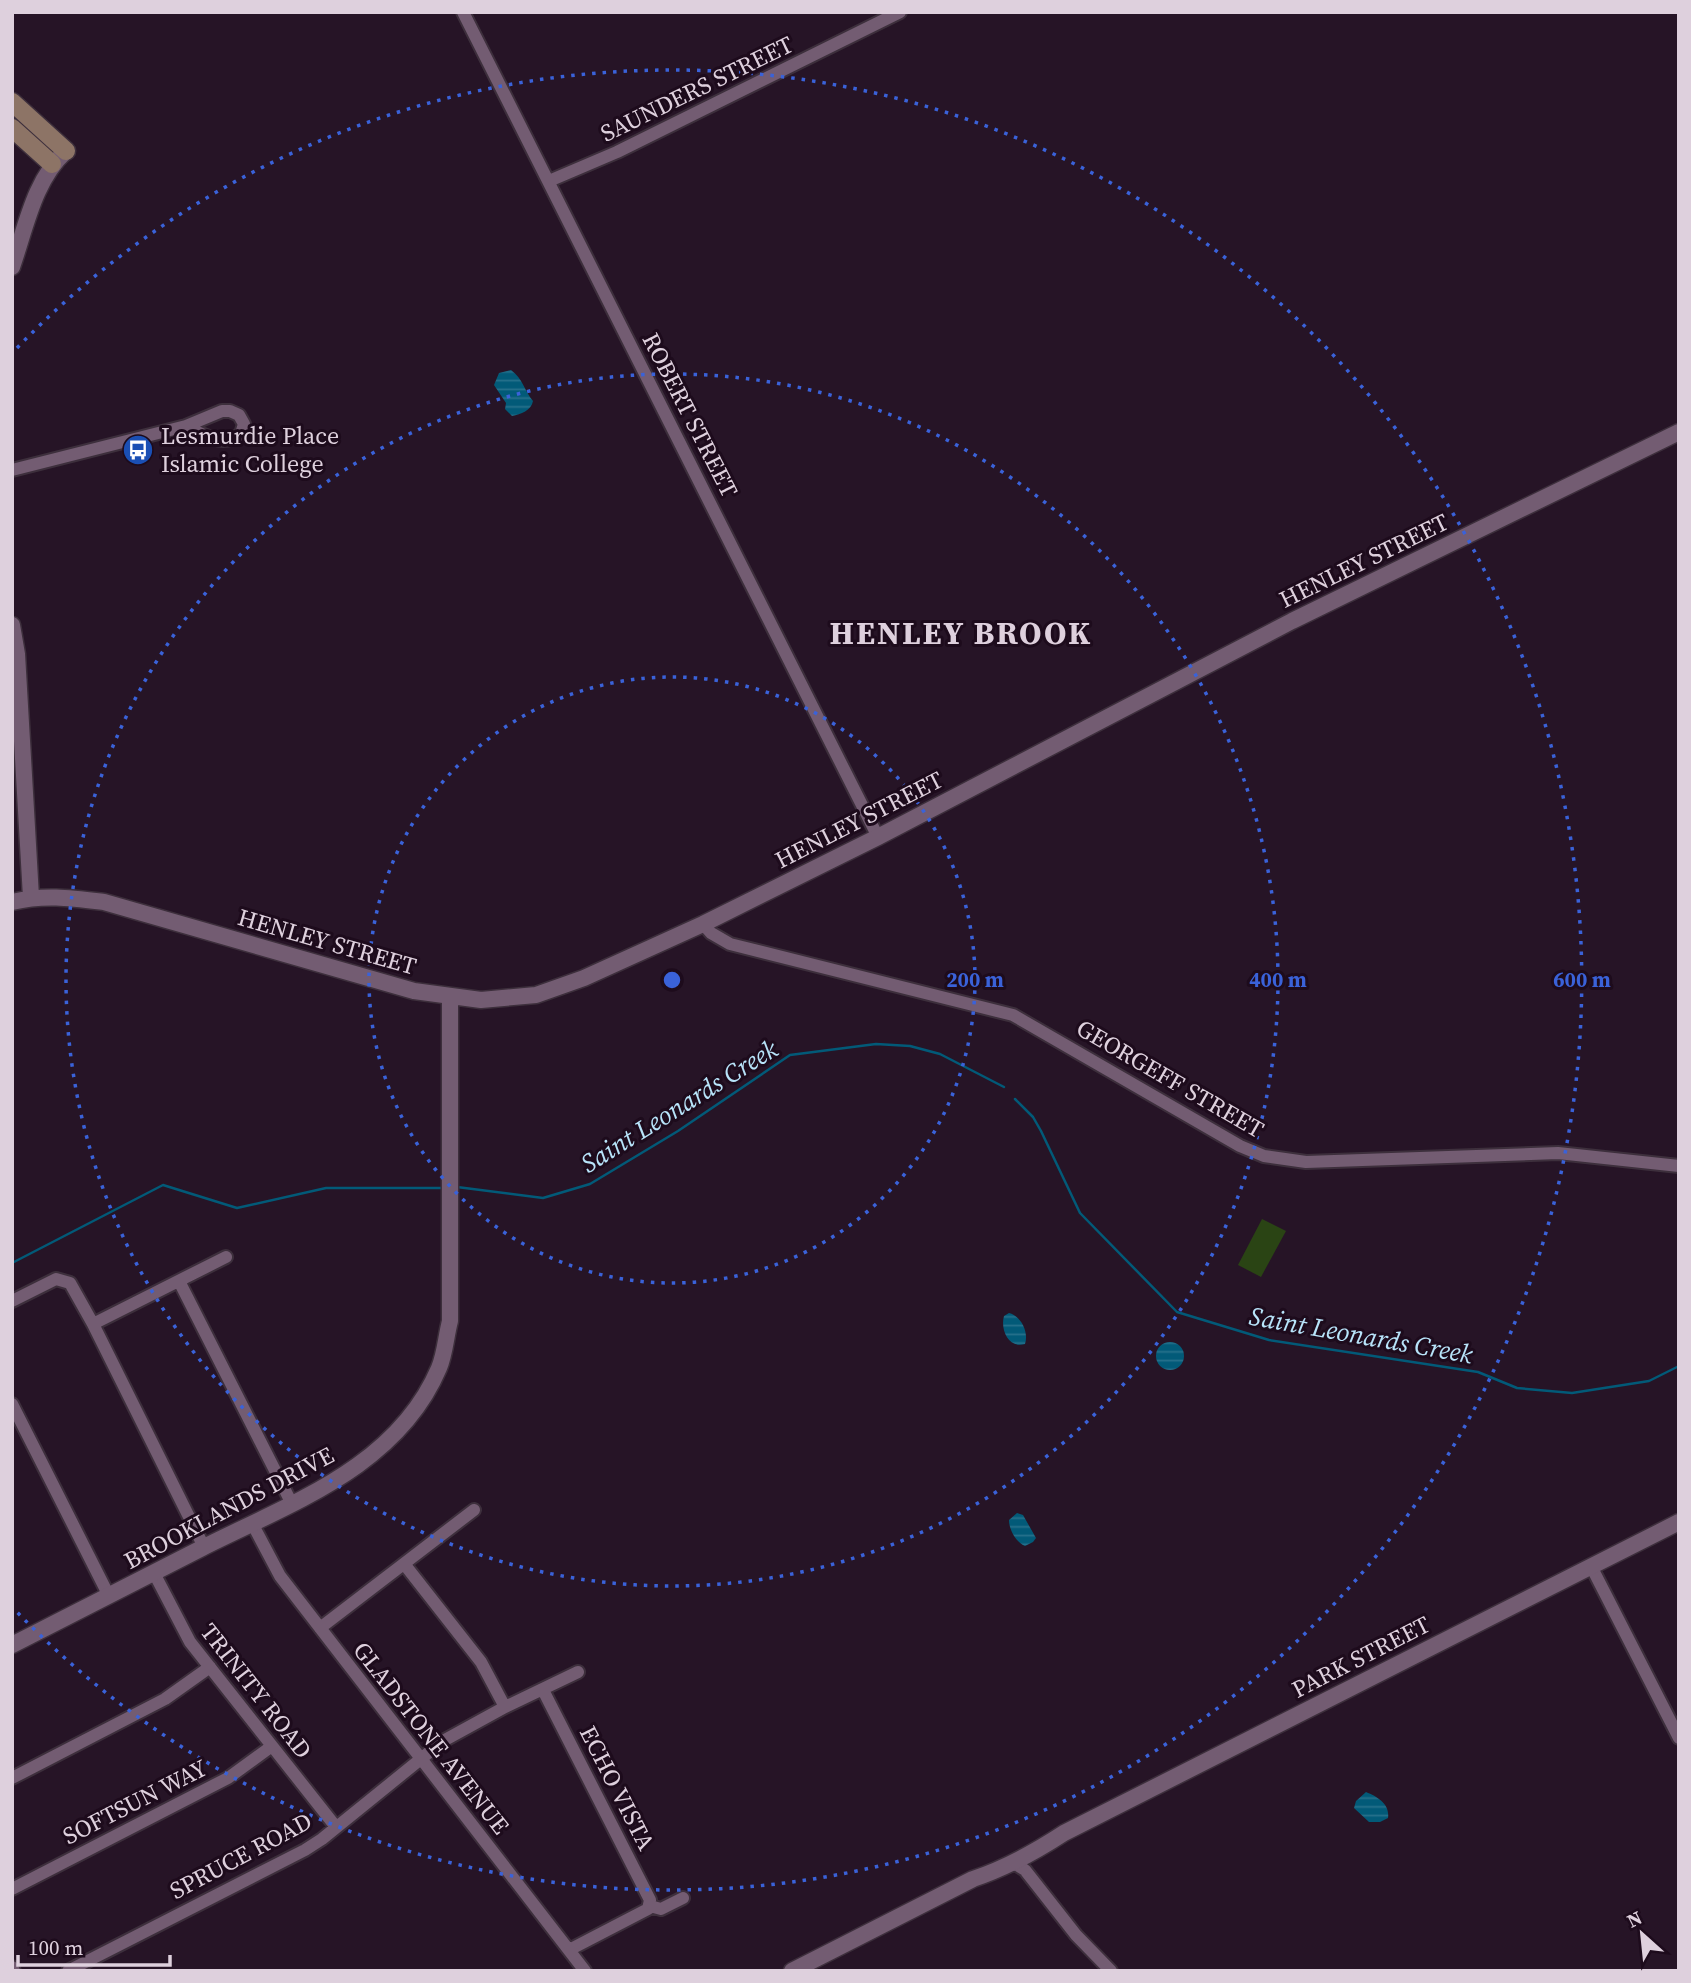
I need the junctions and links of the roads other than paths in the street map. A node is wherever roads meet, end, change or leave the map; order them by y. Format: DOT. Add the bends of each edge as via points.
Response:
graph roads {
  1 [pos="463,12"];
  2 [pos="900,12"];
  3 [pos="12,102"];
  4 [pos="12,128"];
  5 [pos="66,151"];
  6 [pos="52,164"];
  7 [pos="549,181"];
  8 [pos="12,267"];
  9 [pos="186,426"];
  10 [pos="1679,432"];
  11 [pos="12,470"];
  12 [pos="12,625"];
  13 [pos="878,837"];
  14 [pos="31,897"];
  15 [pos="12,902"];
  16 [pos="703,924"];
  17 [pos="450,997"];
  18 [pos="1679,1166"];
  19 [pos="226,1257"];
  20 [pos="179,1281"];
  21 [pos="12,1301"];
  22 [pos="93,1324"];
  23 [pos="12,1404"];
  24 [pos="292,1504"];
  25 [pos="474,1510"];
  26 [pos="1679,1522"];
  27 [pos="253,1525"];
  28 [pos="204,1547"];
  29 [pos="405,1565"];
  30 [pos="1591,1566"];
  31 [pos="154,1573"];
  32 [pos="109,1596"];
  33 [pos="320,1628"];
  34 [pos="12,1645"];
  35 [pos="210,1667"];
  36 [pos="578,1672"];
  37 [pos="543,1690"];
  38 [pos="505,1707"];
  39 [pos="1679,1738"];
  40 [pos="272,1746"];
  41 [pos="421,1759"];
  42 [pos="12,1778"];
  43 [pos="336,1827"];
  44 [pos="1064,1833"];
  45 [pos="1010,1864"];
  46 [pos="973,1879"];
  47 [pos="12,1889"];
  48 [pos="683,1898"];
  49 [pos="650,1906"];
  50 [pos="569,1950"];
  51 [pos="68,1971"];
  52 [pos="585,1971"];
  53 [pos="792,1971"];
  54 [pos="1111,1971"];
  1 -- 7 [label="street, ROBERT STREET"];
  2 -- 7 [label="street, SAUNDERS STREET"];
  3 -- 5 [label="main road"];
  4 -- 6 [label="main road"];
  5 -- 6 [label="street"];
  6 -- 8 [label="street"];
  7 -- 13 [label="street, ROBERT STREET"];
  9 -- 11 [label="street"];
  10 -- 13 [label="street, HENLEY STREET" via="1292,621"];
  12 -- 14 [label="street"];
  13 -- 16 [label="street, HENLEY STREET"];
  14 -- 15 [label="street, HENLEY STREET"];
  14 -- 17 [label="street, HENLEY STREET" via="56,895 104,902 414,991"];
  16 -- 17 [label="street, HENLEY STREET" via="536,995 481,1000"];
  16 -- 18 [label="street, GEORGEFF STREET" via="730,944 1013,1015 1264,1156 1306,1162 1558,1153"];
  17 -- 24 [label="street, BROOKLANDS DRIVE" via="450,1321 439,1366 422,1400 397,1432 345,1475"];
  19 -- 20 [label="street"];
  20 -- 22 [label="street"];
  20 -- 24 [label="street"];
  21 -- 22 [label="street" via="64,1279"];
  22 -- 28 [label="street"];
  23 -- 32 [label="street"];
  24 -- 27 [label="street, BROOKLANDS DRIVE"];
  25 -- 29 [label="street"];
  26 -- 30 [label="street, PARK STREET"];
  27 -- 28 [label="street, BROOKLANDS DRIVE"];
  27 -- 33 [label="street, GLADSTONE AVENUE" via="280,1576"];
  28 -- 31 [label="street, BROOKLANDS DRIVE"];
  29 -- 33 [label="street"];
  29 -- 38 [label="street" via="481,1662"];
  30 -- 39 [label="street"];
  30 -- 44 [label="street, PARK STREET"];
  31 -- 32 [label="street, BROOKLANDS DRIVE"];
  31 -- 35 [label="street, TRINITY ROAD" via="181,1628"];
  32 -- 34 [label="street, BROOKLANDS DRIVE"];
  33 -- 41 [label="street, GLADSTONE AVENUE"];
  35 -- 40 [label="street, TRINITY ROAD"];
  35 -- 42 [label="street" via="165,1699"];
  36 -- 37 [label="street, SPRUCE ROAD"];
  37 -- 38 [label="street, SPRUCE ROAD"];
  37 -- 49 [label="street, ECHO VISTA"];
  38 -- 41 [label="street, SPRUCE ROAD" via="443,1741"];
  40 -- 43 [label="street, TRINITY ROAD"];
  40 -- 47 [label="street, SOFTSUN WAY" via="228,1778"];
  41 -- 43 [label="street, SPRUCE ROAD"];
  41 -- 50 [label="street, GLADSTONE AVENUE"];
  43 -- 51 [label="street, SPRUCE ROAD" via="305,1850"];
  44 -- 45 [label="street, PARK STREET"];
  44 -- 46 [label="street, PARK STREET" via="1033,1844"];
  45 -- 46 [label="street, PARK STREET"];
  45 -- 54 [label="street" via="1025,1870"];
  46 -- 53 [label="street, PARK STREET"];
  48 -- 49 [label="street" via="661,1909"];
  49 -- 50 [label="street"];
  50 -- 52 [label="street, GLADSTONE AVENUE"];
}
